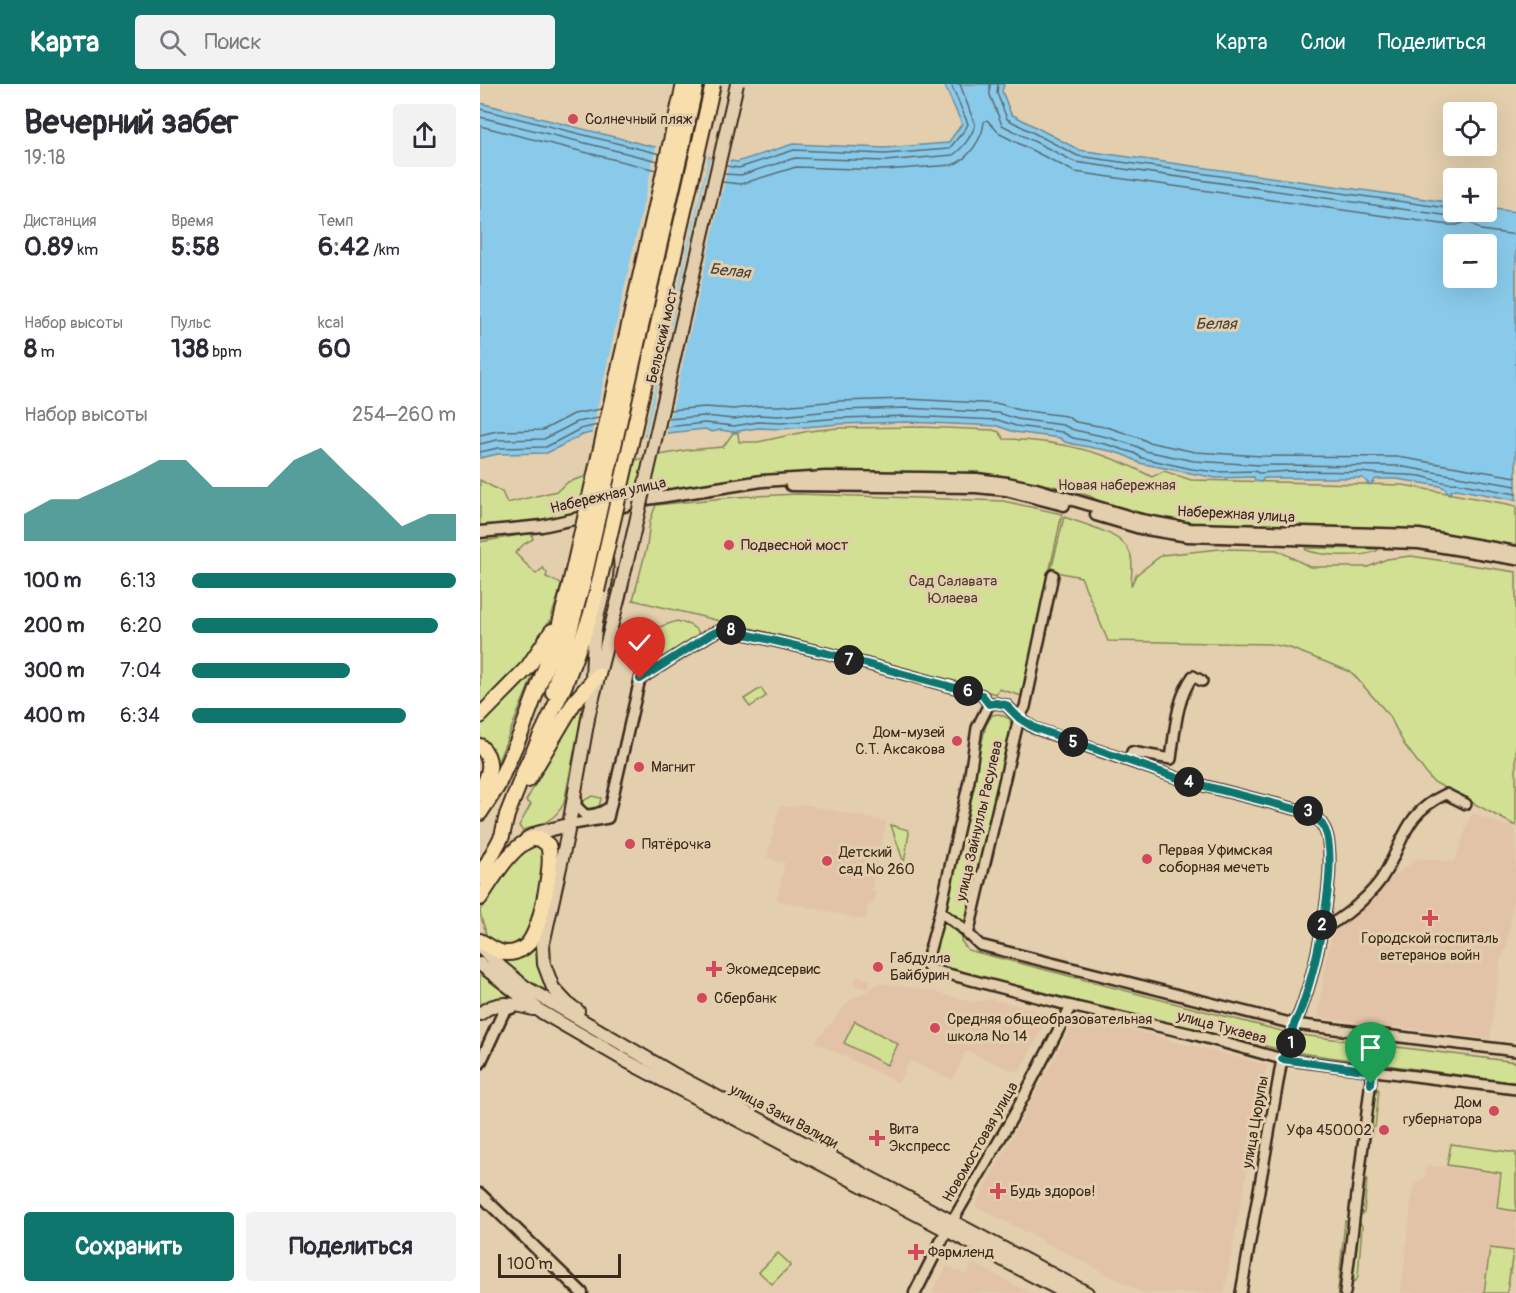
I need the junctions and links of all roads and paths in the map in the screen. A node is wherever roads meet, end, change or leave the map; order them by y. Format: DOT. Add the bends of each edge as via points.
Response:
graph roads {
  1 [pos="684,84"];
  2 [pos="696,84"];
  3 [pos="713,84"];
  4 [pos="737,84"];
  5 [pos="743,485"];
  6 [pos="480,532"];
  7 [pos="1516,552"];
  8 [pos="1516,559"];
  9 [pos="1053,575"];
  10 [pos="576,586"];
  11 [pos="600,591"];
  12 [pos="564,605"];
  13 [pos="595,678"];
  14 [pos="1202,681"];
  15 [pos="989,704"];
  16 [pos="480,716"];
  17 [pos="1019,718"];
  18 [pos="480,746"];
  19 [pos="1129,760"];
  20 [pos="526,767"];
  21 [pos="576,775"];
  22 [pos="480,793"];
  23 [pos="1466,804"];
  24 [pos="571,805"];
  25 [pos="610,807"];
  26 [pos="480,813"];
  27 [pos="507,815"];
  28 [pos="568,825"];
  29 [pos="544,831"];
  30 [pos="523,843"];
  31 [pos="480,861"];
  32 [pos="480,877"];
  33 [pos="480,898"];
  34 [pos="940,912"];
  35 [pos="1322,928"];
  36 [pos="968,935"];
  37 [pos="481,945"];
  38 [pos="480,964"];
  39 [pos="927,965"];
  40 [pos="518,1005"];
  41 [pos="1071,1006"];
  42 [pos="540,1011"];
  43 [pos="480,1014"];
  44 [pos="1294,1024"];
  45 [pos="609,1035"];
  46 [pos="1516,1051"];
  47 [pos="1282,1059"];
  48 [pos="480,1063"];
  49 [pos="1372,1071"];
  50 [pos="1516,1089"];
  51 [pos="480,1194"];
  52 [pos="950,1226"];
  53 [pos="582,1293"];
  54 [pos="915,1293"];
  55 [pos="1066,1293"];
  56 [pos="1087,1293"];
  57 [pos="1241,1293"];
  58 [pos="1345,1293"];
  1 -- 10 [label="main road, bridge"];
  2 -- 10 [label="main road, Бельский мост, bridge"];
  3 -- 11 [label="main road, Бельский мост, bridge"];
  4 -- 13 [label="main road, Бельский мост, bridge" via="619,596"];
  5 -- 6 [label="street, Набережная улица" via="647,499 542,526"];
  5 -- 7 [label="street, Набережная улица" via="784,478 977,479 1036,489 1141,520 1190,529 1419,535"];
  5 -- 8 [label="street, Набережная улица" via="976,487 1006,490 1172,534 1419,543"];
  9 -- 17 [label="street, улица Зайнуллы Расулева" via="1025,707"];
  10 -- 12 [label="main road"];
  10 -- 20 [label="main road" via="555,685"];
  11 -- 13 [label="main road" via="593,643"];
  11 -- 20 [label="main road, Бельский мост" via="564,687"];
  12 -- 16 [label="main road" via="537,655"];
  12 -- 26 [label="main road" via="556,639 521,733"];
  13 -- 21 [label="main road"];
  13 -- 27 [label="main road" via="575,701"];
  14 -- 19 [label="street" via="1193,676 1188,683 1171,759 1132,752"];
  15 -- 17 [label="street" via="1006,705"];
  15 -- 25 [label="street" via="982,695 724,629 640,679"];
  15 -- 34 [label="street, улица Зайнуллы Расулева" via="977,728"];
  17 -- 19 [label="street" via="1035,728"];
  17 -- 36 [label="street, улица Зайнуллы Расулева"];
  18 -- 22 [label="main road" via="490,762"];
  19 -- 35 [label="street, улица Цюрупы" via="1189,782 1302,809 1321,821 1329,850"];
  20 -- 27 [label="main road"];
  21 -- 24 [label="main road"];
  21 -- 25 [label="street" via="576,806 580,812 594,815"];
  23 -- 35 [label="street" via="1446,794 1417,812 1379,882 1337,921"];
  24 -- 28 [label="main road"];
  24 -- 29 [label="main road" via="562,818"];
  25 -- 28 [label="street" via="608,818"];
  27 -- 31 [label="main road"];
  27 -- 32 [label="main road" via="502,836"];
  28 -- 29 [label="main road"];
  28 -- 45 [label="main road" via="545,936 544,964 560,996"];
  29 -- 30 [label="main road"];
  30 -- 33 [label="main road"];
  30 -- 37 [label="main road" via="539,838 551,853 535,933 529,944 516,952 502,953"];
  34 -- 36 [label="street, улица Тукаева"];
  34 -- 39 [label="street, улица Зайнуллы Расулева"];
  35 -- 44 [label="street, улица Цюрупы"];
  36 -- 44 [label="street, улица Тукаева" via="980,945"];
  37 -- 45 [label="main road, улица Заки Валиди" via="525,987"];
  38 -- 42 [label="main road, улица Заки Валиди"];
  39 -- 41 [label="street, улица Тукаева" via="936,971"];
  40 -- 42 [label="main road"];
  40 -- 43 [label="main road" via="499,1004"];
  40 -- 48 [label="street" via="504,1011"];
  41 -- 47 [label="street, улица Тукаева"];
  41 -- 52 [label="street, Новомостовая улица" via="1016,1113"];
  42 -- 52 [label="main road, улица Заки Валиди" via="628,1062"];
  44 -- 46 [label="street, улица Тукаева"];
  44 -- 47 [label="street, улица Цюрупы" via="1290,1049"];
  45 -- 52 [label="main road, улица Заки Валиди"];
  47 -- 49 [label="street, улица Тукаева"];
  47 -- 57 [label="street, улица Цюрупы"];
  49 -- 50 [label="street, улица Тукаева"];
  49 -- 58 [label="street"];
  51 -- 53 [label="street"];
  52 -- 54 [label="street, Новомостовая улица"];
  52 -- 55 [label="main road, улица Заки Валиди"];
  52 -- 56 [label="main road, улица Заки Валиди"];
}
